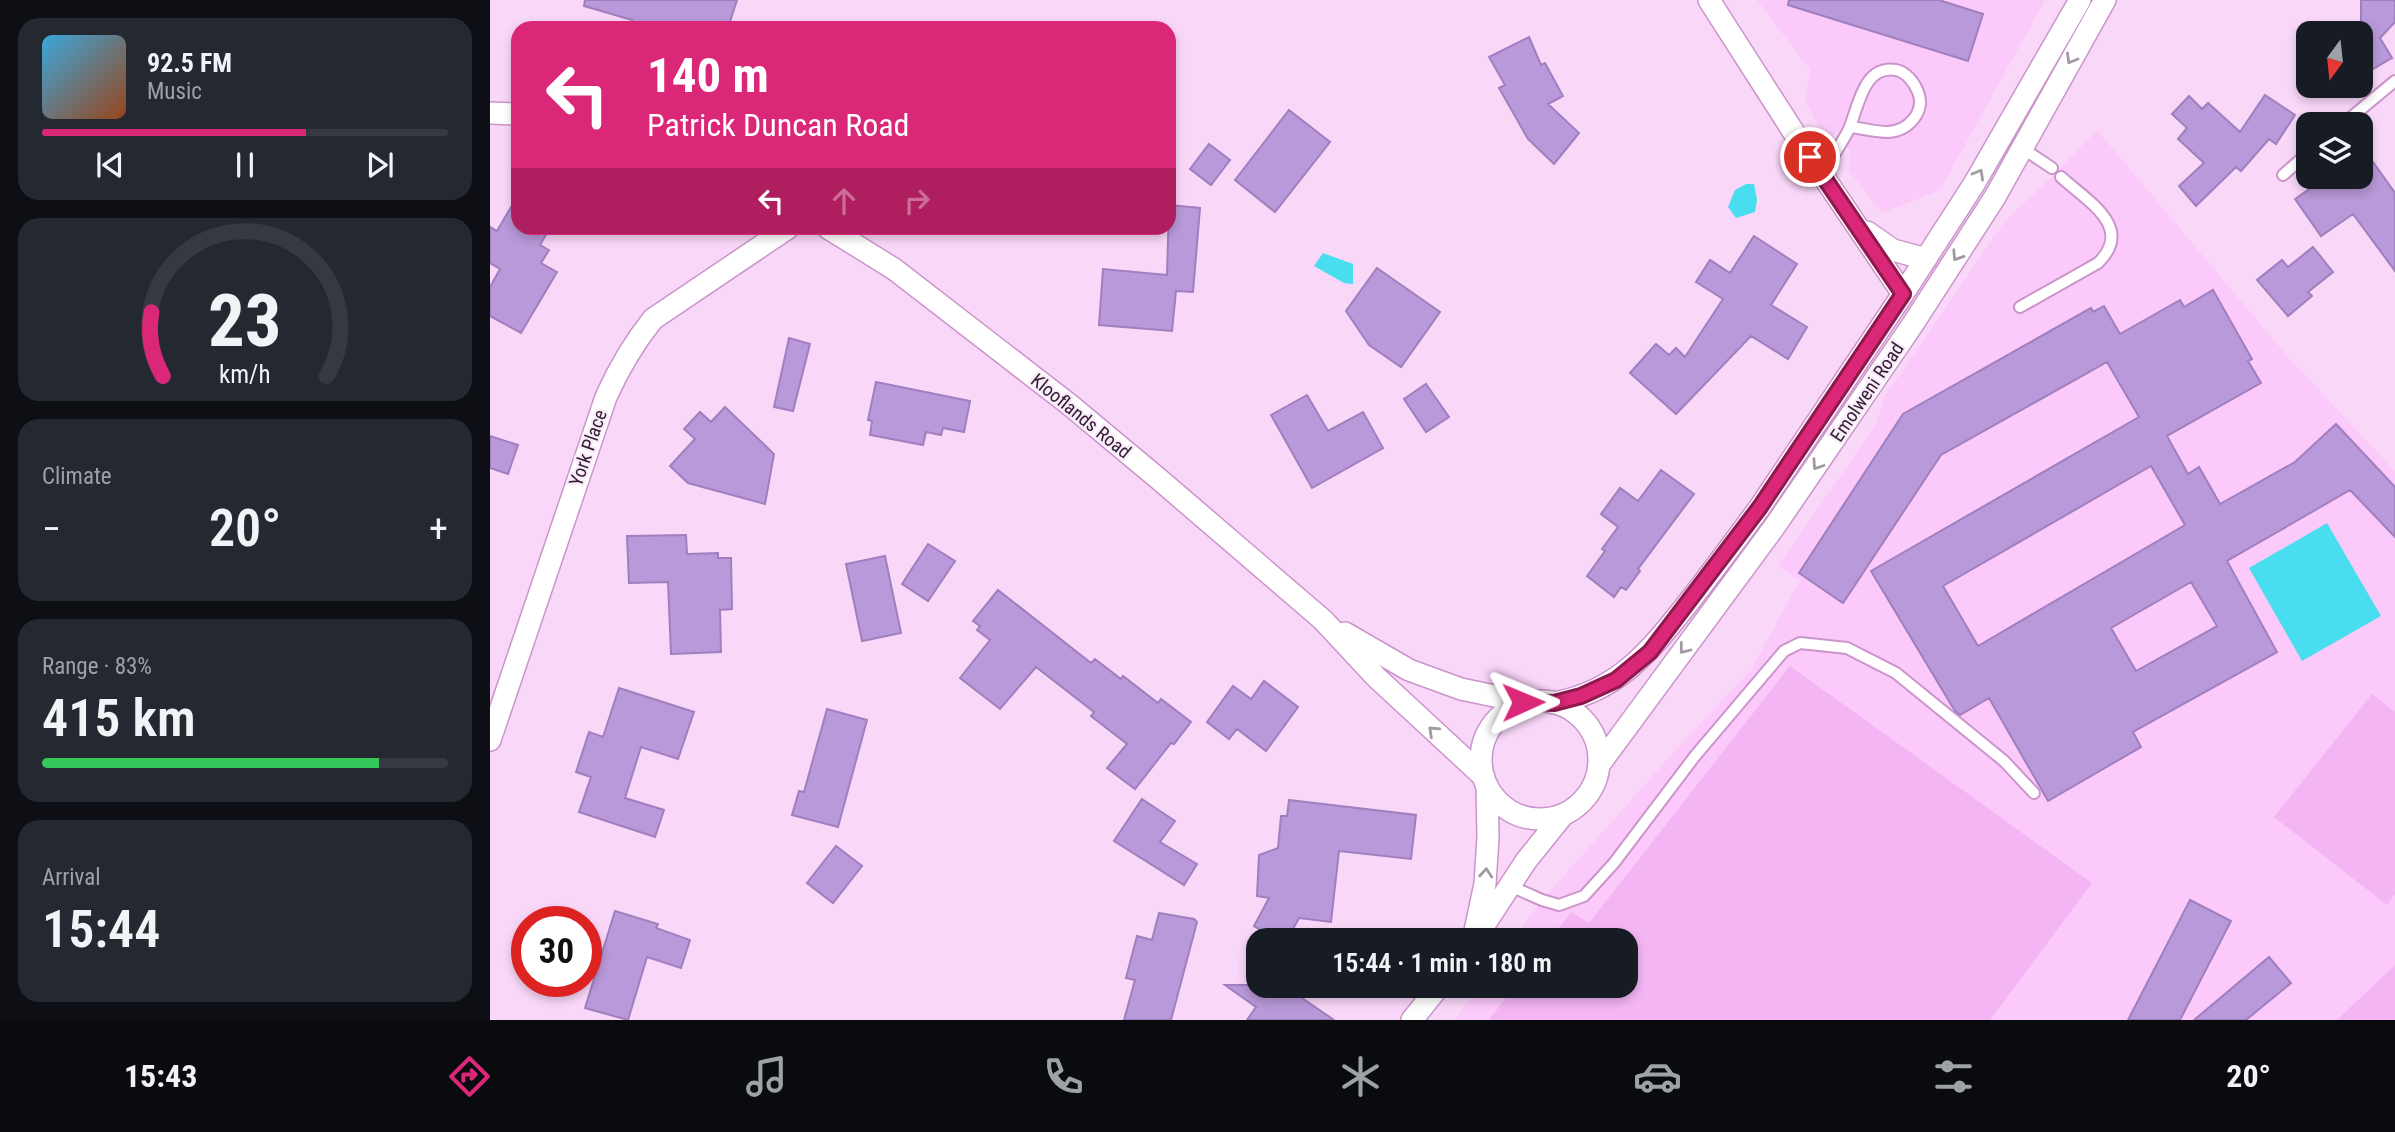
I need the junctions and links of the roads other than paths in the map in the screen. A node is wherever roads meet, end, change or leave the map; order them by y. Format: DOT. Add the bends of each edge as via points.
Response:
graph roads {
  1 [pos="1709,0"];
  2 [pos="2080,0"];
  3 [pos="2105,0"];
  4 [pos="2395,81"];
  5 [pos="2358,112"];
  6 [pos="490,113"];
  7 [pos="511,114"];
  8 [pos="1850,127"];
  9 [pos="2022,148"];
  10 [pos="2296,164"];
  11 [pos="2052,168"];
  12 [pos="1822,175"];
  13 [pos="2283,175"];
  14 [pos="2061,177"];
  15 [pos="1854,222"];
  16 [pos="778,235"];
  17 [pos="839,235"];
  18 [pos="1926,259"];
  19 [pos="1903,294"];
  20 [pos="2020,307"];
  21 [pos="1322,620"];
  22 [pos="1523,702"];
  23 [pos="1554,703"];
  24 [pos="490,740"];
  25 [pos="1599,765"];
  26 [pos="1485,781"];
  27 [pos="2034,793"];
  28 [pos="1563,815"];
  29 [pos="1508,885"];
  30 [pos="1476,928"];
  31 [pos="1481,928"];
  32 [pos="1430,998"];
  33 [pos="1412,1020"];
  1 -- 12 [label="street"];
  18 -- 2 [label="street, Emolweni Road, one-way"];
  3 -- 9 [label="street, Emolweni Road, one-way"];
  4 -- 5 [label="lane"];
  6 -- 7 [label="street"];
  8 -- 8 [label="lane" via="1858,98 1870,79 1896,70 1914,82 1920,107 1909,124 1892,132"];
  8 -- 12 [label="lane"];
  9 -- 11 [label="lane"];
  9 -- 25 [label="street, Emolweni Road, one-way" via="1913,324 1775,526"];
  10 -- 13 [label="lane"];
  12 -- 15 [label="street"];
  14 -- 20 [label="lane" via="2103,216 2112,228 2112,245 2098,263"];
  15 -- 18 [label="street" via="1893,250"];
  15 -- 19 [label="street"];
  16 -- 24 [label="street, York Place" via="653,319 620,364"];
  17 -- 21 [label="street, Klooflands Road" via="894,269 1011,358"];
  18 -- 19 [label="street, Emolweni Road"];
  19 -- 23 [label="street, Emolweni Road" via="1760,507 1650,652 1607,685"];
  21 -- 22 [label="street, Klooflands Road" via="1409,670 1461,689"];
  26 -- 21 [label="street, Klooflands Road, one-way"];
  22 -- 23 [label="street"];
  22 -- 26 [label="street" via="1491,728 1481,760"];
  23 -- 25 [label="street" via="1583,719 1598,748"];
  25 -- 28 [label="street" via="1584,800"];
  26 -- 28 [label="street" via="1497,800 1527,818"];
  30 -- 26 [label="street, one-way" via="1488,837"];
  27 -- 29 [label="lane" via="2004,761 1896,673 1847,648 1800,643 1784,651 1584,896 1559,905"];
  28 -- 29 [label="street"];
  29 -- 31 [label="street"];
  32 -- 33 [label="street"];
}
